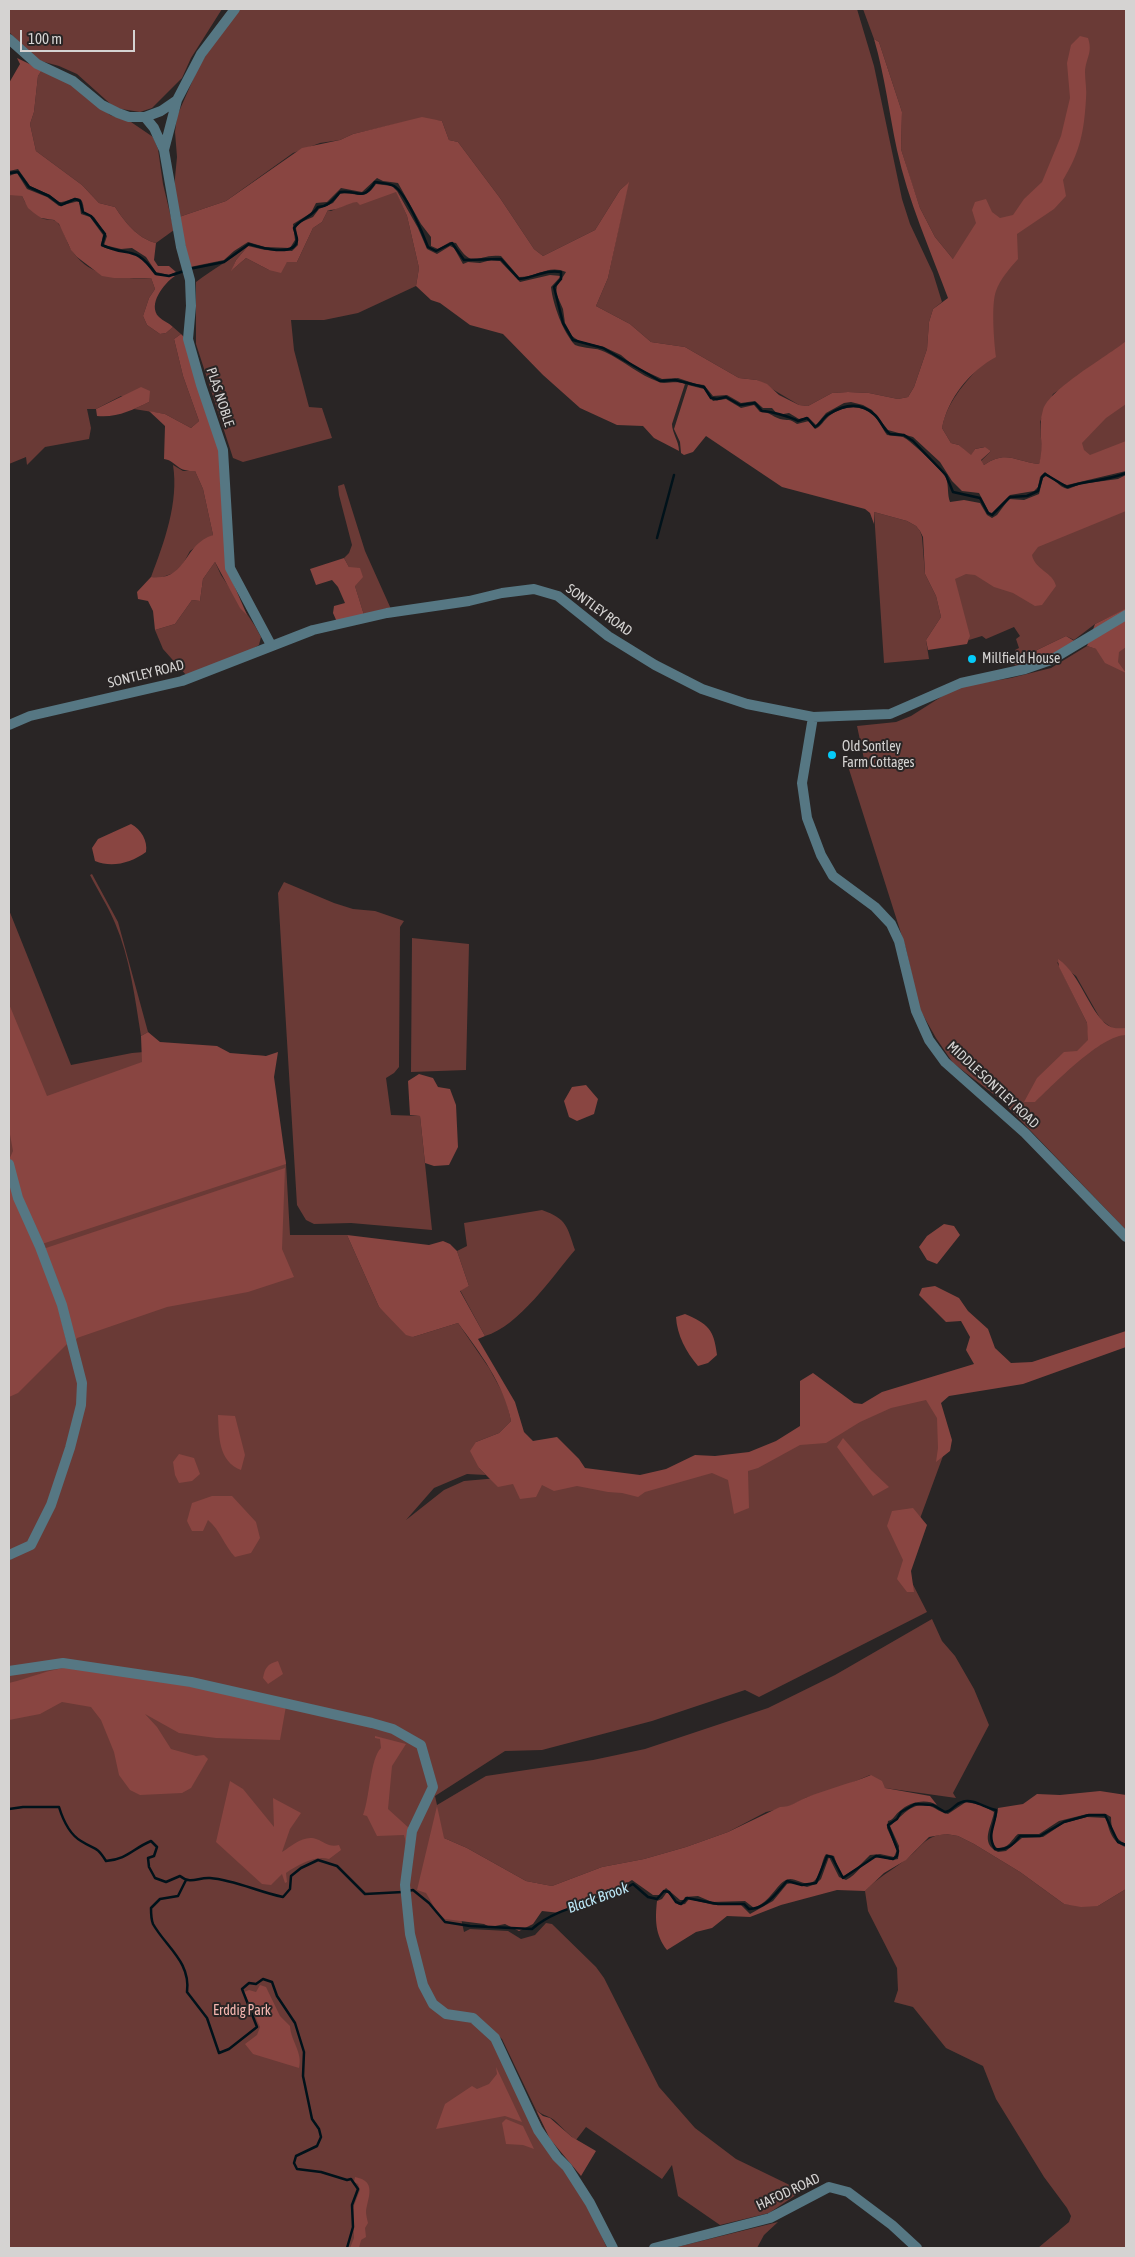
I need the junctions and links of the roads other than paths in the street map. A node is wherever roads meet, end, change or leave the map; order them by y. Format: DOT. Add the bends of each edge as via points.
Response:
graph roads {
  1 [pos="235,9"];
  2 [pos="9,39"];
  3 [pos="177,100"];
  4 [pos="145,117"];
  5 [pos="164,150"];
  6 [pos="1126,615"];
  7 [pos="271,645"];
  8 [pos="813,717"];
  9 [pos="9,726"];
  10 [pos="9,1164"];
  11 [pos="1126,1237"];
  12 [pos="9,1555"];
  13 [pos="9,1671"];
  14 [pos="613,2248"];
  15 [pos="654,2248"];
  16 [pos="917,2248"];
  1 -- 3 [label="street, PLAS NOBLE" via="202,54"];
  2 -- 4 [label="street" via="37,64 73,81 102,104 123,115"];
  3 -- 4 [label="street"];
  3 -- 5 [label="street, PLAS NOBLE"];
  4 -- 5 [label="street, PLAS NOBLE"];
  5 -- 7 [label="street, PLAS NOBLE" via="188,271 191,306 188,339 223,450 230,568"];
  6 -- 8 [label="street, SONTLEY ROAD" via="1051,660 961,683 890,714"];
  7 -- 8 [label="street, SONTLEY ROAD" via="313,630 387,613 534,589 558,596 608,636 702,689 747,704"];
  7 -- 9 [label="street, SONTLEY ROAD" via="182,681 30,716"];
  8 -- 11 [label="street, MIDDLE SONTLEY ROAD" via="802,783 807,818 833,876 875,907 891,924 899,941 916,1011 929,1040 945,1062 1025,1133"];
  10 -- 12 [label="street" via="18,1198 62,1305 82,1383 81,1404 70,1448 51,1505 31,1546"];
  13 -- 14 [label="street" via="63,1663 181,1681 393,1729 421,1745 433,1787 412,1831 406,1891 410,1934 423,1985 433,2004 446,2014 473,2018 495,2038 538,2130 590,2203"];
  15 -- 16 [label="street, HAFOD ROAD" via="770,2218 829,2187 848,2192"];
}
